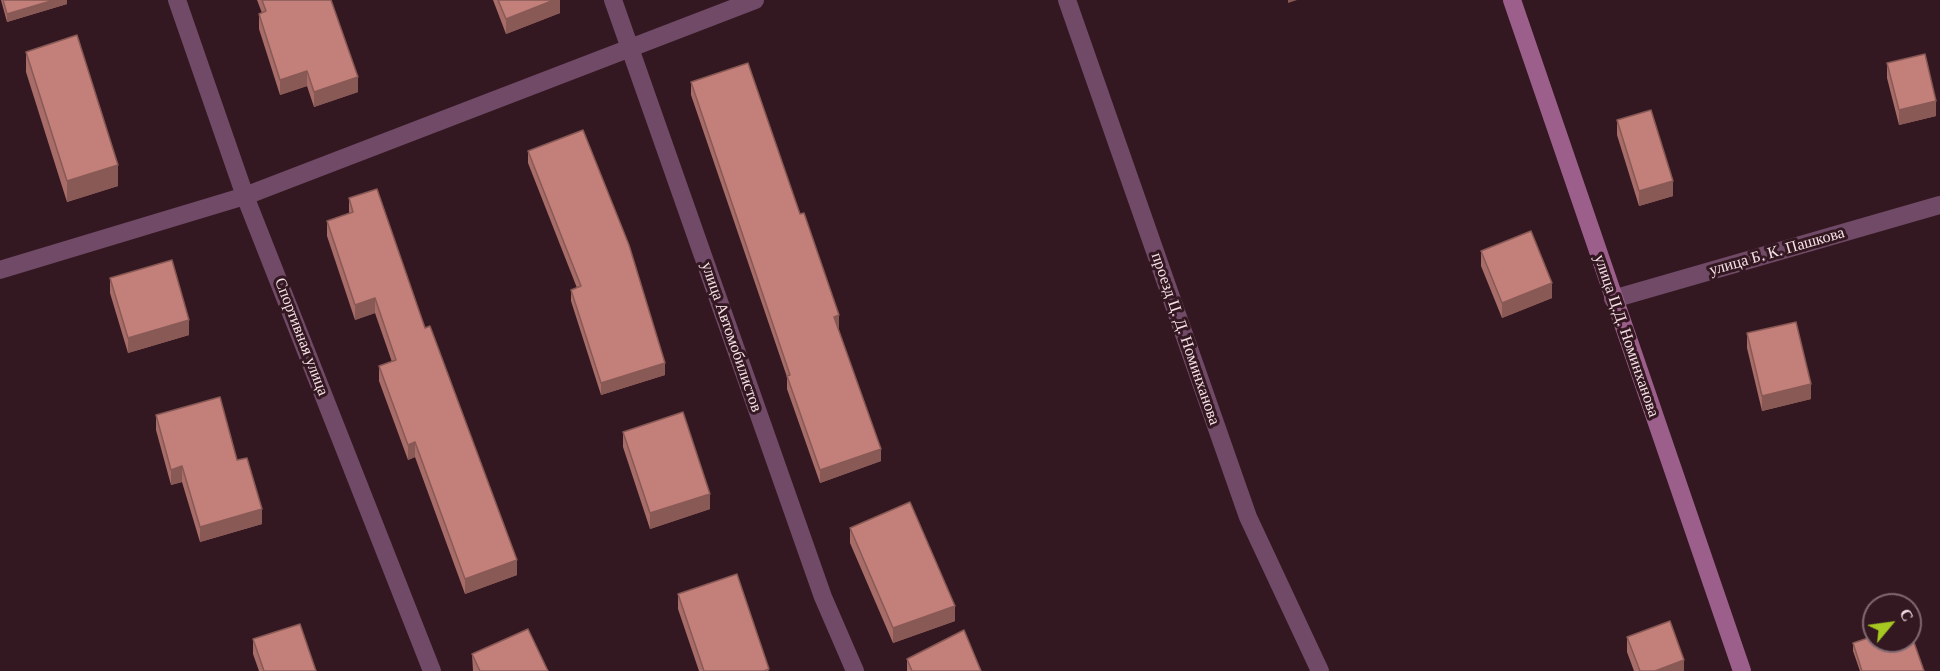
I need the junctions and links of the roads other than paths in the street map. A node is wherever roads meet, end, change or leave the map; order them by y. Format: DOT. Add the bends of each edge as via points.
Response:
graph roads {
  1 [pos="177,0"];
  2 [pos="613,0"];
  3 [pos="755,0"];
  4 [pos="1067,0"];
  5 [pos="1512,0"];
  6 [pos="629,48"];
  7 [pos="245,195"];
  8 [pos="1940,205"];
  9 [pos="0,270"];
  10 [pos="1613,299"];
  11 [pos="432,671"];
  12 [pos="855,671"];
  13 [pos="1320,671"];
  14 [pos="1742,671"];
  1 -- 7 [label="street, Спортивная улица"];
  2 -- 6 [label="street, улица Автомобилистов"];
  3 -- 6 [label="street"];
  4 -- 13 [label="street, проезд Ц. Д. Номинханова" via="1248,517"];
  5 -- 10 [label="street, улица Ц.Д. Номинханова"];
  6 -- 7 [label="street"];
  6 -- 12 [label="street, улица Автомобилистов" via="823,597"];
  7 -- 9 [label="street"];
  7 -- 11 [label="street, Спортивная улица"];
  8 -- 10 [label="street, улица Б. К. Пашкова"];
  10 -- 14 [label="street, улица Ц.Д. Номинханова"];
}
